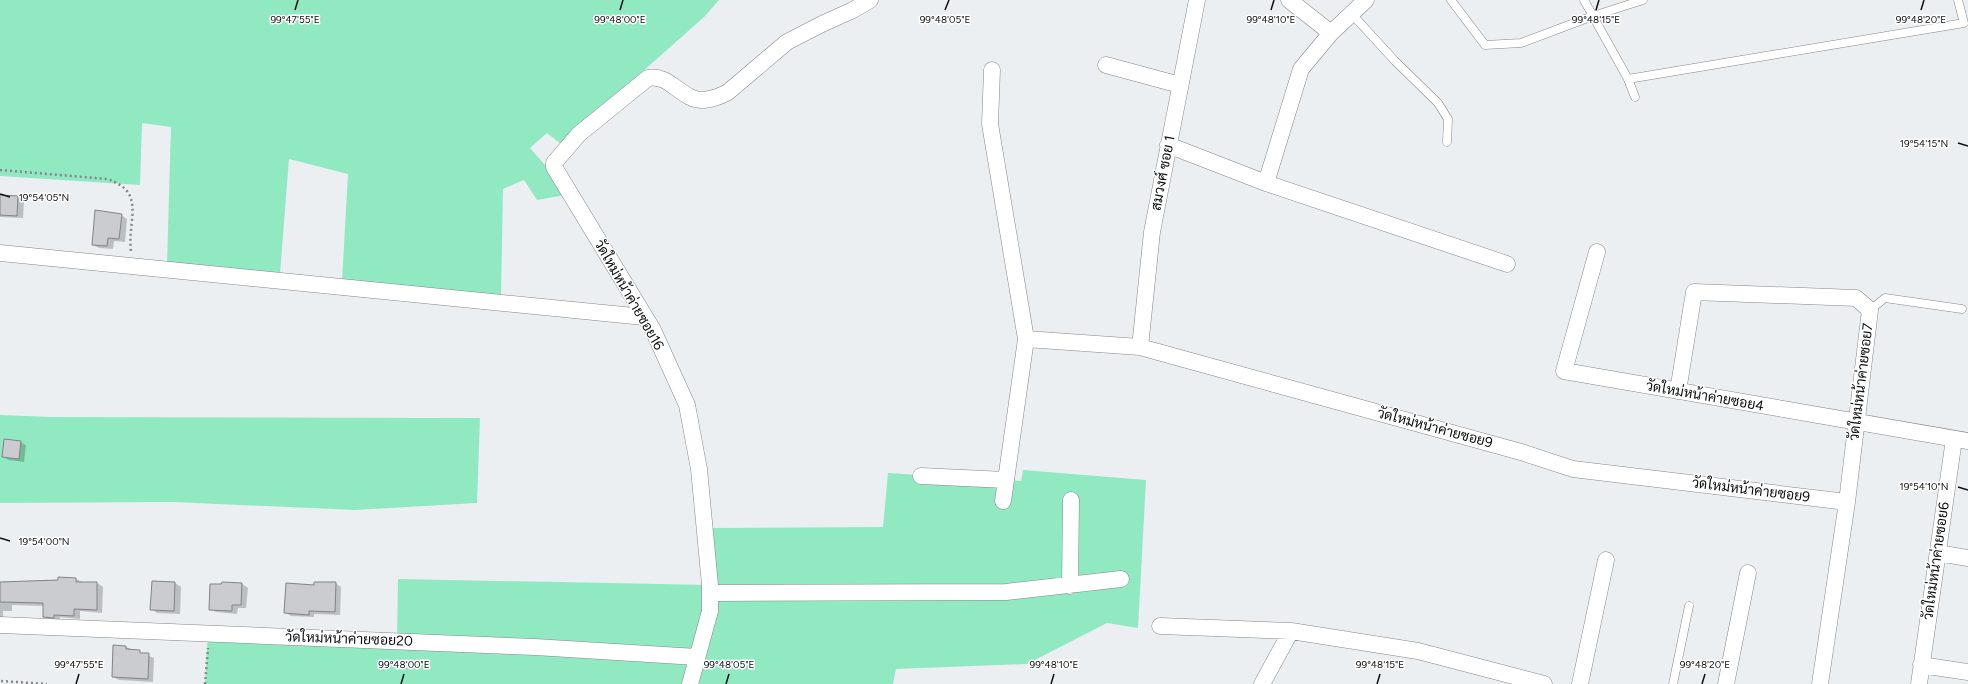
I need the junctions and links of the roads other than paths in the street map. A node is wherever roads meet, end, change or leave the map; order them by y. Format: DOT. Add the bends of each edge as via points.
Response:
graph roads {
  1 [pos="870,0"];
  2 [pos="1197,0"];
  3 [pos="1289,0"];
  4 [pos="1366,0"];
  5 [pos="1452,0"];
  6 [pos="1584,0"];
  7 [pos="1643,0"];
  8 [pos="1958,0"];
  9 [pos="1351,13"];
  10 [pos="1593,16"];
  11 [pos="1332,32"];
  12 [pos="1106,65"];
  13 [pos="992,70"];
  14 [pos="1628,79"];
  15 [pos="1180,85"];
  16 [pos="1635,97"];
  17 [pos="1447,142"];
  18 [pos="1168,145"];
  19 [pos="1266,183"];
  20 [pos="1597,252"];
  21 [pos="0,253"];
  22 [pos="1507,264"];
  23 [pos="1962,309"];
  24 [pos="1870,310"];
  25 [pos="644,317"];
  26 [pos="1026,339"];
  27 [pos="1140,348"];
  28 [pos="1678,391"];
  29 [pos="1856,423"];
  30 [pos="1961,440"];
  31 [pos="921,476"];
  32 [pos="1006,480"];
  33 [pos="1072,500"];
  34 [pos="1003,501"];
  35 [pos="1847,502"];
  36 [pos="1938,553"];
  37 [pos="1968,558"];
  38 [pos="1606,560"];
  39 [pos="1748,573"];
  40 [pos="1121,580"];
  41 [pos="1070,586"];
  42 [pos="710,593"];
  43 [pos="1689,606"];
  44 [pos="0,624"];
  45 [pos="1160,626"];
  46 [pos="1291,632"];
  47 [pos="697,657"];
  48 [pos="1921,665"];
  49 [pos="1968,672"];
  50 [pos="690,684"];
  51 [pos="1262,684"];
  52 [pos="1544,684"];
  53 [pos="1580,684"];
  54 [pos="1673,684"];
  55 [pos="1726,684"];
  56 [pos="1820,684"];
  57 [pos="1919,684"];
  1 -- 25 [label="street, วัดใหม่หน้าค่ายซอย16" via="787,42 728,92 697,100 662,78 648,78 579,134 554,163"];
  2 -- 15 [label="street, สมวงศ์ ซอย 1"];
  3 -- 11 [label="street"];
  4 -- 9 [label="street"];
  5 -- 10 [label="lane" via="1485,45 1521,43"];
  6 -- 10 [label="lane"];
  7 -- 10 [label="lane"];
  8 -- 14 [label="lane" via="1964,23"];
  9 -- 11 [label="street"];
  9 -- 17 [label="lane" via="1394,61 1438,103 1448,119"];
  10 -- 14 [label="lane"];
  11 -- 19 [label="street" via="1301,69"];
  12 -- 15 [label="street"];
  13 -- 26 [label="street" via="990,124"];
  14 -- 16 [label="lane"];
  15 -- 18 [label="street, สมวงศ์ ซอย 1"];
  18 -- 19 [label="street"];
  18 -- 27 [label="street, สมวงศ์ ซอย 1" via="1152,232"];
  19 -- 22 [label="street"];
  20 -- 28 [label="street, วัดใหม่หน้าค่ายซอย4" via="1564,371"];
  21 -- 25 [label="street"];
  23 -- 24 [label="lane" via="1885,298"];
  24 -- 28 [label="street, วัดใหม่หน้าค่ายซอย7" via="1856,298 1694,292"];
  24 -- 29 [label="street, วัดใหม่หน้าค่ายซอย7"];
  25 -- 42 [label="street, วัดใหม่หน้าค่ายซอย16" via="653,330 687,405 699,469"];
  26 -- 27 [label="street, วัดใหม่หน้าค่ายซอย9"];
  26 -- 32 [label="street"];
  27 -- 35 [label="street, วัดใหม่หน้าค่ายซอย9" via="1521,452 1573,469"];
  28 -- 29 [label="street, วัดใหม่หน้าค่ายซอย4"];
  29 -- 30 [label="street, วัดใหม่หน้าค่ายซอย4"];
  29 -- 35 [label="street, วัดใหม่หน้าค่ายซอย7"];
  30 -- 36 [label="street, วัดใหม่หน้าค่ายซอย6"];
  31 -- 32 [label="street"];
  32 -- 34 [label="street"];
  33 -- 41 [label="street"];
  35 -- 56 [label="street, วัดใหม่หน้าค่ายซอย7"];
  36 -- 37 [label="street"];
  36 -- 48 [label="street, วัดใหม่หน้าค่ายซอย6"];
  38 -- 53 [label="street"];
  39 -- 55 [label="street"];
  40 -- 41 [label="street"];
  41 -- 42 [label="street" via="999,592"];
  42 -- 47 [label="street, วัดใหม่หน้าค่ายซอย16" via="710,611"];
  43 -- 54 [label="lane"];
  44 -- 47 [label="street, วัดใหม่หน้าค่ายซอย20" via="527,646"];
  45 -- 46 [label="street"];
  46 -- 51 [label="street"];
  46 -- 52 [label="street" via="1418,651"];
  47 -- 50 [label="street, วัดใหม่หน้าค่ายซอย16"];
  48 -- 49 [label="street"];
  48 -- 57 [label="street, วัดใหม่หน้าค่ายซอย6"];
}
